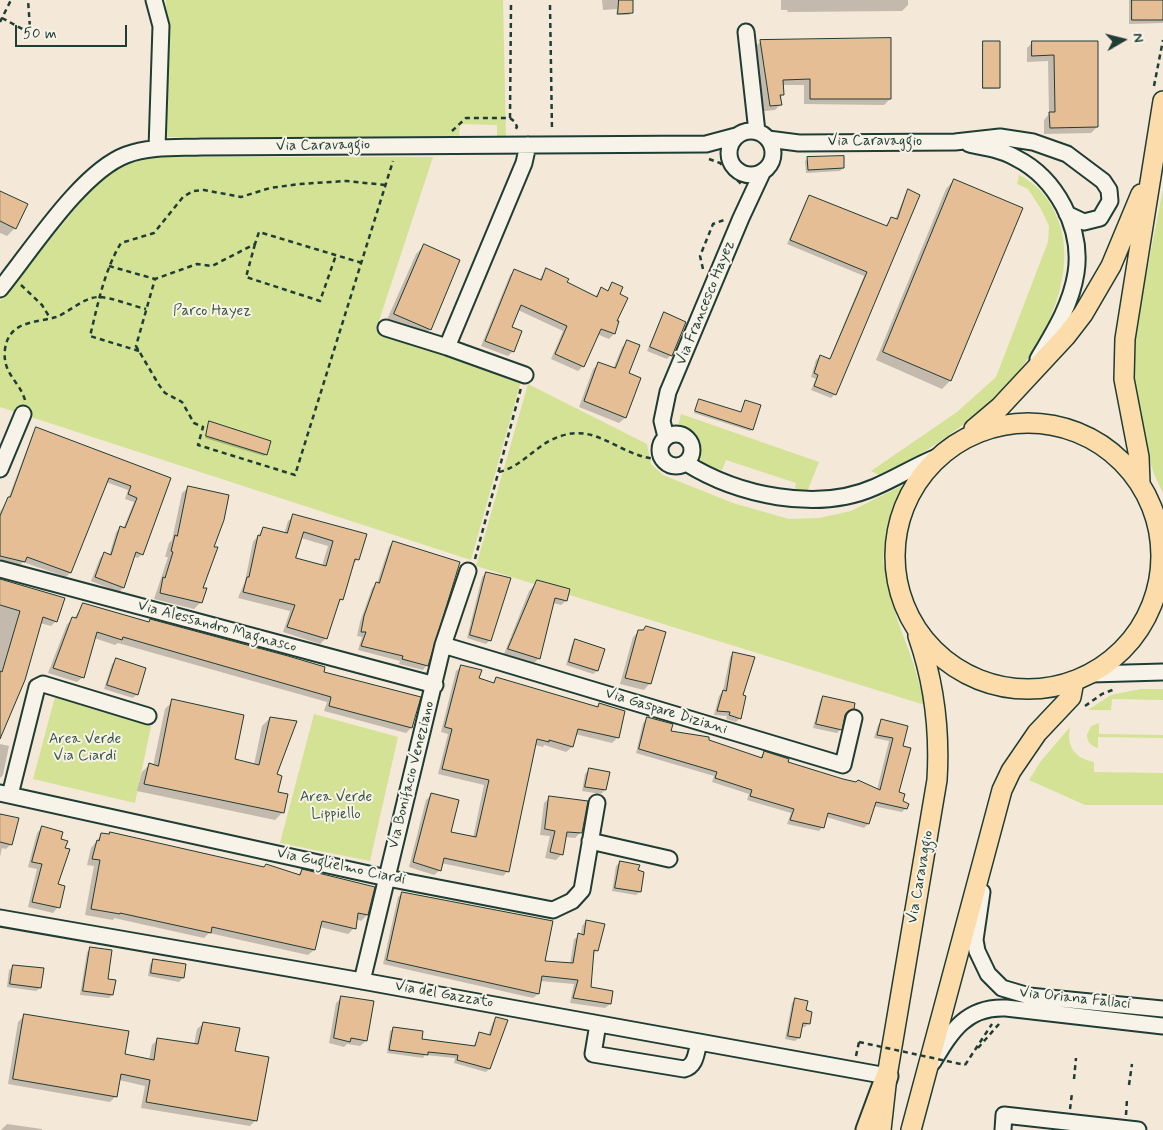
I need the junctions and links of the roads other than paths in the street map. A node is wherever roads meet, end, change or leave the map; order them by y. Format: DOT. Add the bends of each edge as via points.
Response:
graph roads {
  1 [pos="154,0"];
  2 [pos="746,32"];
  3 [pos="1159,95"];
  4 [pos="762,135"];
  5 [pos="736,136"];
  6 [pos="955,142"];
  7 [pos="795,143"];
  8 [pos="706,144"];
  9 [pos="528,145"];
  10 [pos="157,148"];
  11 [pos="774,155"];
  12 [pos="729,156"];
  13 [pos="1153,157"];
  14 [pos="762,173"];
  15 [pos="1067,214"];
  16 [pos="0,288"];
  17 [pos="386,328"];
  18 [pos="447,347"];
  19 [pos="524,375"];
  20 [pos="1024,382"];
  21 [pos="23,414"];
  22 [pos="666,437"];
  23 [pos="962,439"];
  24 [pos="937,458"];
  25 [pos="686,464"];
  26 [pos="0,469"];
  27 [pos="1140,483"];
  28 [pos="1162,547"];
  29 [pos="0,569"];
  30 [pos="468,571"];
  31 [pos="914,625"];
  32 [pos="443,645"];
  33 [pos="1163,672"];
  34 [pos="1083,677"];
  35 [pos="435,685"];
  36 [pos="148,716"];
  37 [pos="854,718"];
  38 [pos="5,794"];
  39 [pos="597,803"];
  40 [pos="989,833"];
  41 [pos="590,841"];
  42 [pos="669,859"];
  43 [pos="387,878"];
  44 [pos="0,918"];
  45 [pos="362,980"];
  46 [pos="1163,1009"];
  47 [pos="598,1024"];
  48 [pos="1163,1026"];
  49 [pos="699,1042"];
  50 [pos="926,1074"];
  51 [pos="887,1076"];
  52 [pos="1110,1128"];
  53 [pos="867,1130"];
  54 [pos="881,1130"];
  55 [pos="911,1130"];
  56 [pos="1003,1130"];
  57 [pos="1138,1130"];
  1 -- 10 [label="street" via="161,26"];
  2 -- 4 [label="street"];
  3 -- 13 [label="main road"];
  4 -- 5 [label="street, Via Caravaggio" via="742,132"];
  4 -- 7 [label="street, Via Caravaggio"];
  4 -- 11 [label="street"];
  5 -- 8 [label="street, Via Caravaggio"];
  5 -- 12 [label="street"];
  6 -- 7 [label="street, Via Caravaggio"];
  6 -- 15 [label="street, Via Caravaggio" via="1018,158 1043,178"];
  6 -- 15 [label="street, Via Caravaggio" via="1000,137 1018,139 1050,146 1079,162 1103,181 1109,190 1110,201 1104,214 1095,221 1078,221"];
  7 -- 11 [label="street, Via Caravaggio"];
  8 -- 9 [label="street, Via Caravaggio"];
  8 -- 12 [label="street" via="722,156"];
  9 -- 10 [label="street, Via Caravaggio"];
  9 -- 18 [label="street" via="524,163"];
  10 -- 16 [label="street, Via Caravaggio" via="128,154 108,165 68,204"];
  11 -- 14 [label="street, Via Caravaggio"];
  12 -- 14 [label="street" via="741,174"];
  13 -- 20 [label="main road" via="1125,235 1098,290 1066,336"];
  13 -- 27 [label="main road" via="1125,339 1125,386 1139,457"];
  14 -- 22 [label="street, Via Francesco Hayez" via="668,392 662,420"];
  15 -- 20 [label="street, Via Caravaggio" via="1075,246 1074,282 1059,323"];
  17 -- 18 [label="street"];
  18 -- 19 [label="street"];
  20 -- 23 [label="main road" via="992,415"];
  21 -- 26 [label="street"];
  22 -- 25 [label="street" via="660,451 664,461 677,466"];
  22 -- 25 [label="street" via="681,434 689,440 693,450"];
  23 -- 24 [label="main road"];
  23 -- 27 [label="main road" via="1010,423 1060,426 1084,434 1106,447 1125,463"];
  24 -- 25 [label="street" via="875,487 813,498 786,498 741,489"];
  24 -- 31 [label="main road" via="908,496 897,533 895,552 899,590"];
  27 -- 28 [label="main road" via="1150,502"];
  28 -- 34 [label="main road" via="1159,583 1145,620 1122,650"];
  29 -- 35 [label="street, Via Alessandro Magnasco"];
  30 -- 32 [label="street, Via Bonifacio Veneziano"];
  31 -- 34 [label="main road" via="940,656 957,669 981,680 1014,689 1034,689"];
  31 -- 51 [label="main road, Via Caravaggio" via="931,682 938,754 933,802"];
  32 -- 35 [label="street, Via Bonifacio Veneziano"];
  32 -- 37 [label="street, Via Gaspare Diziani" via="843,765"];
  33 -- 34 [label="street"];
  34 -- 40 [label="main road" via="1071,697 1037,733 1011,771"];
  35 -- 43 [label="street, Via Bonifacio Veneziano"];
  36 -- 38 [label="street, Via Guglielmo Ciardi" via="43,684 37,687"];
  38 -- 43 [label="street, Via Guglielmo Ciardi"];
  39 -- 41 [label="street, Via Guglielmo Ciardi"];
  40 -- 46 [label="street, Via Oriana Fallaci" via="976,940 980,961 995,983 1021,995"];
  40 -- 50 [label="main road"];
  41 -- 42 [label="street"];
  41 -- 43 [label="street, Via Guglielmo Ciardi" via="582,890 572,901 553,910"];
  43 -- 45 [label="street, Via Bonifacio Veneziano"];
  44 -- 45 [label="street, Via del Gazzato"];
  45 -- 47 [label="street, Via del Gazzato"];
  47 -- 49 [label="street, Via del Gazzato"];
  47 -- 49 [label="street" via="593,1054 684,1069 690,1068 694,1061"];
  48 -- 50 [label="street, Via Oriana Fallaci" via="1006,1008 984,1009 956,1027"];
  49 -- 51 [label="street, Via del Gazzato"];
  50 -- 55 [label="main road"];
  51 -- 53 [label="highway"];
  51 -- 54 [label="main road, Via Caravaggio"];
  52 -- 56 [label="street" via="1004,1115"];
  52 -- 57 [label="street"];
}
